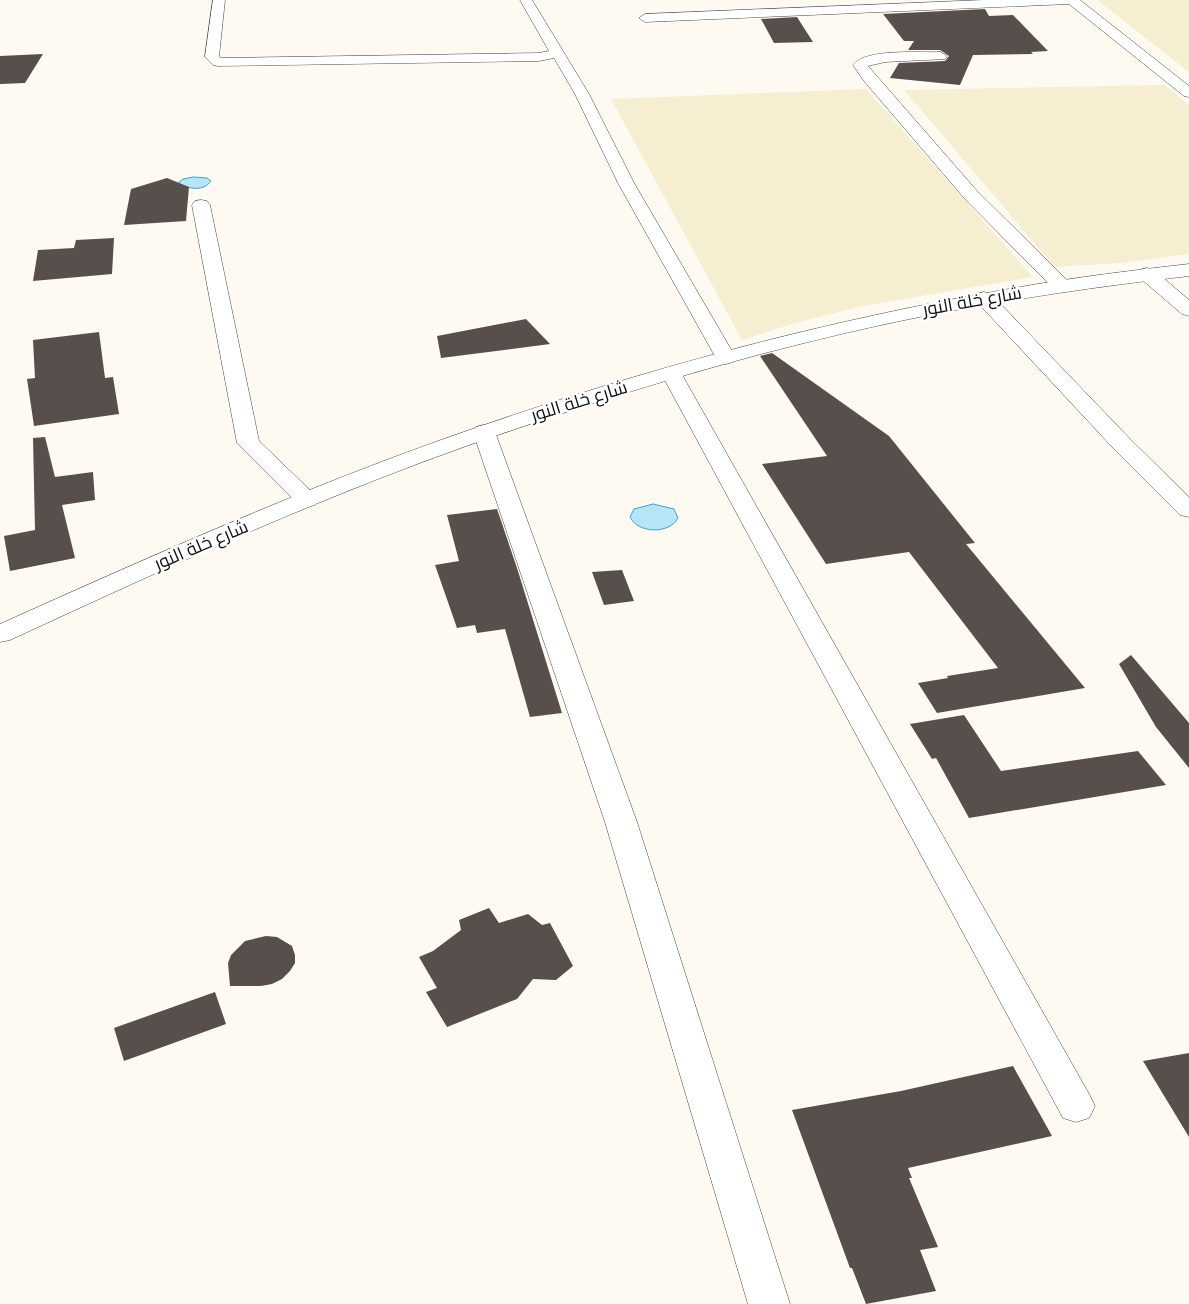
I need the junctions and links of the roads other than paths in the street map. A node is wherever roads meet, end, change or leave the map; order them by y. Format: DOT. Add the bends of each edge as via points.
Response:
graph roads {
  1 [pos="219,0"];
  2 [pos="526,0"];
  3 [pos="1072,0"];
  4 [pos="645,18"];
  5 [pos="557,53"];
  6 [pos="940,56"];
  7 [pos="1189,94"];
  8 [pos="201,205"];
  9 [pos="1189,270"];
  10 [pos="1147,274"];
  11 [pos="1062,286"];
  12 [pos="984,298"];
  13 [pos="1189,310"];
  14 [pos="726,358"];
  15 [pos="671,373"];
  16 [pos="484,432"];
  17 [pos="307,500"];
  18 [pos="1189,510"];
  19 [pos="0,634"];
  20 [pos="1076,1106"];
  21 [pos="769,1304"];
  1 -- 5 [label="street" via="212,57 218,62 540,57"];
  2 -- 5 [label="street"];
  3 -- 4 [label="street"];
  3 -- 7 [label="street"];
  5 -- 14 [label="street" via="582,94 626,184"];
  6 -- 11 [label="street" via="874,60 860,65 971,195"];
  8 -- 17 [label="street" via="248,443"];
  9 -- 10 [label="street, شارع خلة النور"];
  10 -- 11 [label="street, شارع خلة النور"];
  10 -- 13 [label="street"];
  11 -- 12 [label="street, شارع خلة النور"];
  12 -- 14 [label="street, شارع خلة النور" via="901,314"];
  12 -- 18 [label="street"];
  14 -- 15 [label="street, شارع خلة النور"];
  15 -- 16 [label="street, شارع خلة النور"];
  15 -- 20 [label="street"];
  16 -- 17 [label="street, شارع خلة النور"];
  16 -- 21 [label="street" via="621,822"];
  17 -- 19 [label="street, شارع خلة النور"];
}
